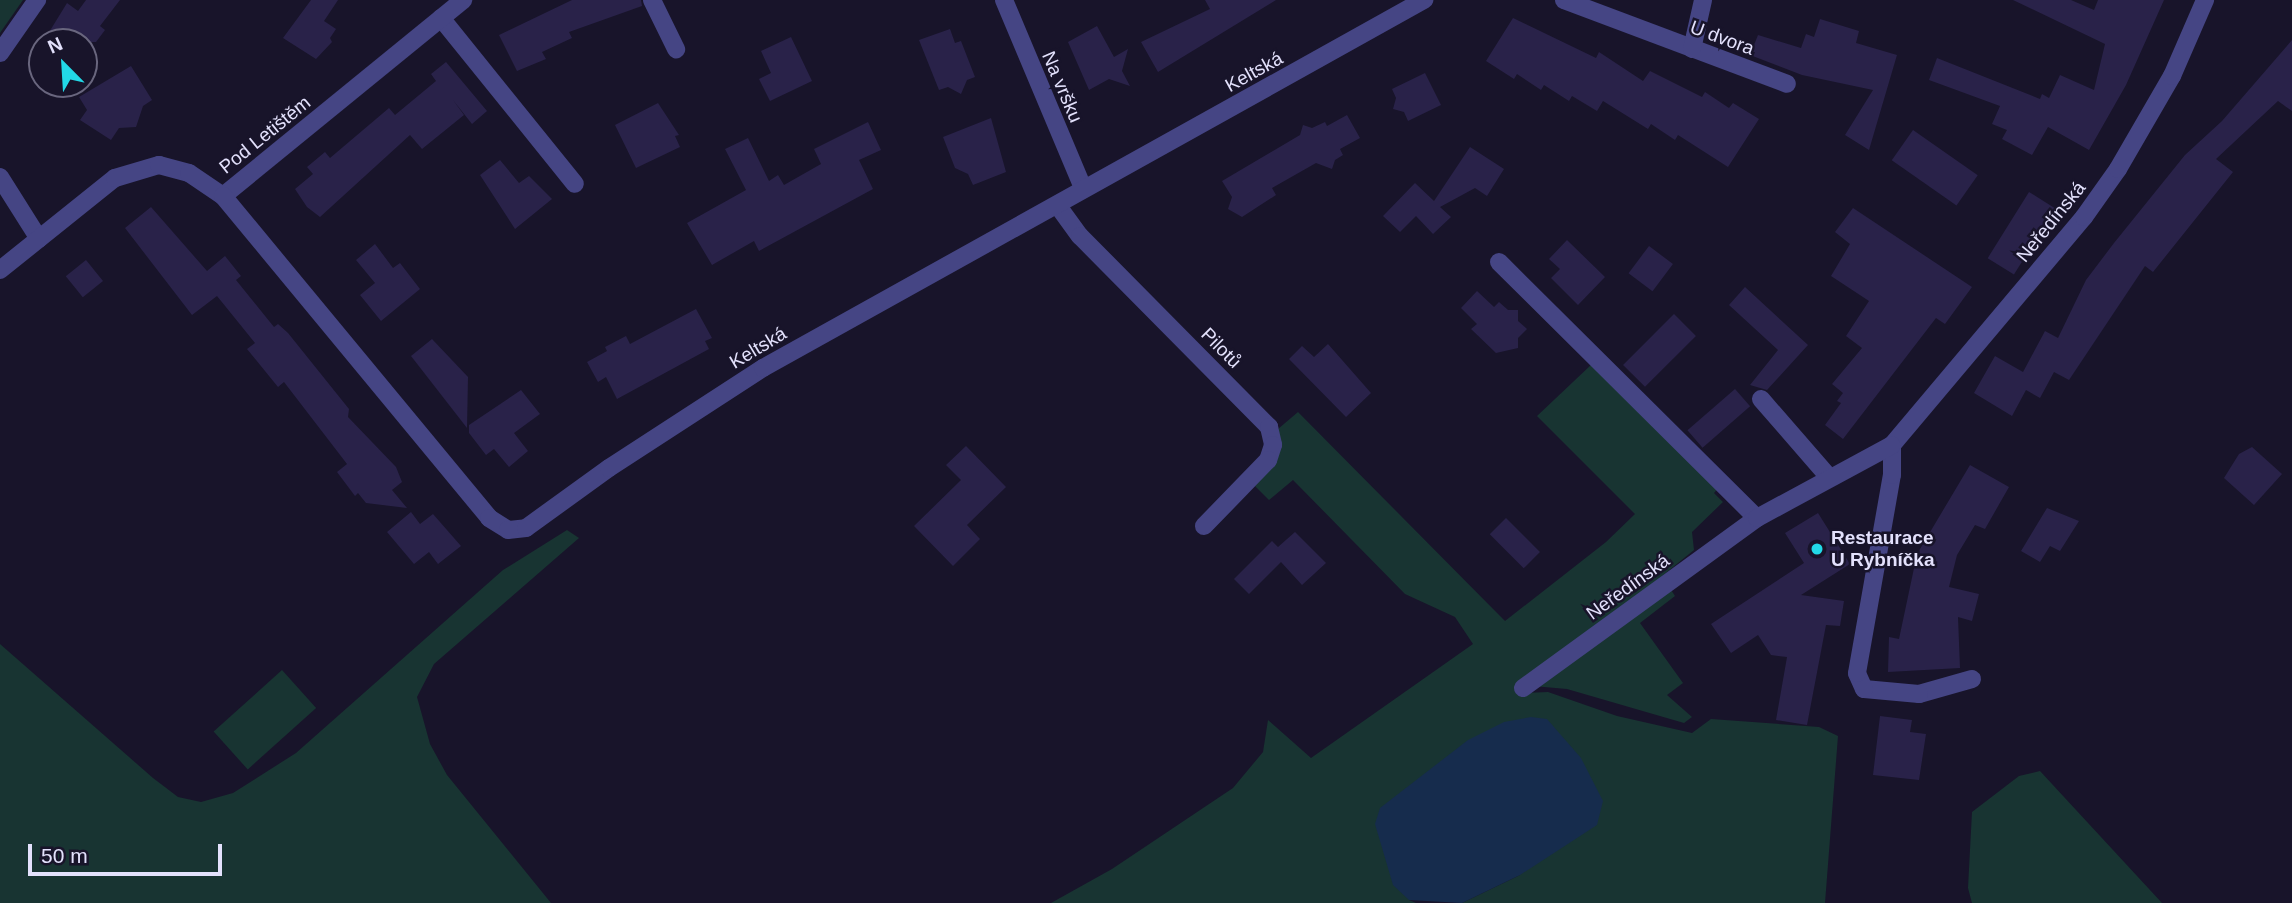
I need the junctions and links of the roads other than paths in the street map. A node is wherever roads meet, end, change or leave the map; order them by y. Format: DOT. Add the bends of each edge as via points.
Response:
graph roads {
  1 [pos="37,0"];
  2 [pos="463,0"];
  3 [pos="652,0"];
  4 [pos="1004,0"];
  5 [pos="1424,0"];
  6 [pos="1564,0"];
  7 [pos="1703,0"];
  8 [pos="2205,0"];
  9 [pos="441,18"];
  10 [pos="676,49"];
  11 [pos="1692,49"];
  12 [pos="0,53"];
  13 [pos="1787,84"];
  14 [pos="0,177"];
  15 [pos="575,184"];
  16 [pos="1083,188"];
  17 [pos="223,196"];
  18 [pos="1058,206"];
  19 [pos="38,239"];
  20 [pos="1499,262"];
  21 [pos="0,270"];
  22 [pos="1761,399"];
  23 [pos="1892,445"];
  24 [pos="1828,476"];
  25 [pos="1757,518"];
  26 [pos="1204,526"];
  27 [pos="1972,679"];
  28 [pos="1522,688"];
  1 -- 12 [label="street"];
  2 -- 9 [label="street, Pod Letištěm"];
  3 -- 10 [label="street"];
  4 -- 16 [label="street, Na vršku"];
  5 -- 16 [label="street, Keltská"];
  6 -- 11 [label="street, U dvora"];
  7 -- 11 [label="street"];
  8 -- 23 [label="street, Neředínská" via="2172,76 2112,178"];
  9 -- 15 [label="street"];
  9 -- 17 [label="street, Pod Letištěm"];
  11 -- 13 [label="street, U dvora"];
  14 -- 19 [label="street"];
  16 -- 18 [label="street, Keltská"];
  17 -- 18 [label="street, Keltská" via="472,499 496,525 516,530 537,523 610,468 763,368"];
  17 -- 19 [label="street, Pod Letištěm" via="175,168 141,167 98,190"];
  18 -- 26 [label="street, Pilotů" via="1080,236 1269,427 1273,445 1268,460"];
  19 -- 21 [label="street, Pod Letištěm"];
  20 -- 25 [label="street"];
  22 -- 24 [label="street"];
  23 -- 24 [label="street, Neředínská"];
  23 -- 27 [label="street" via="1892,475 1857,673 1864,689 1919,694"];
  24 -- 25 [label="street, Neředínská"];
  25 -- 28 [label="street, Neředínská"];
}
